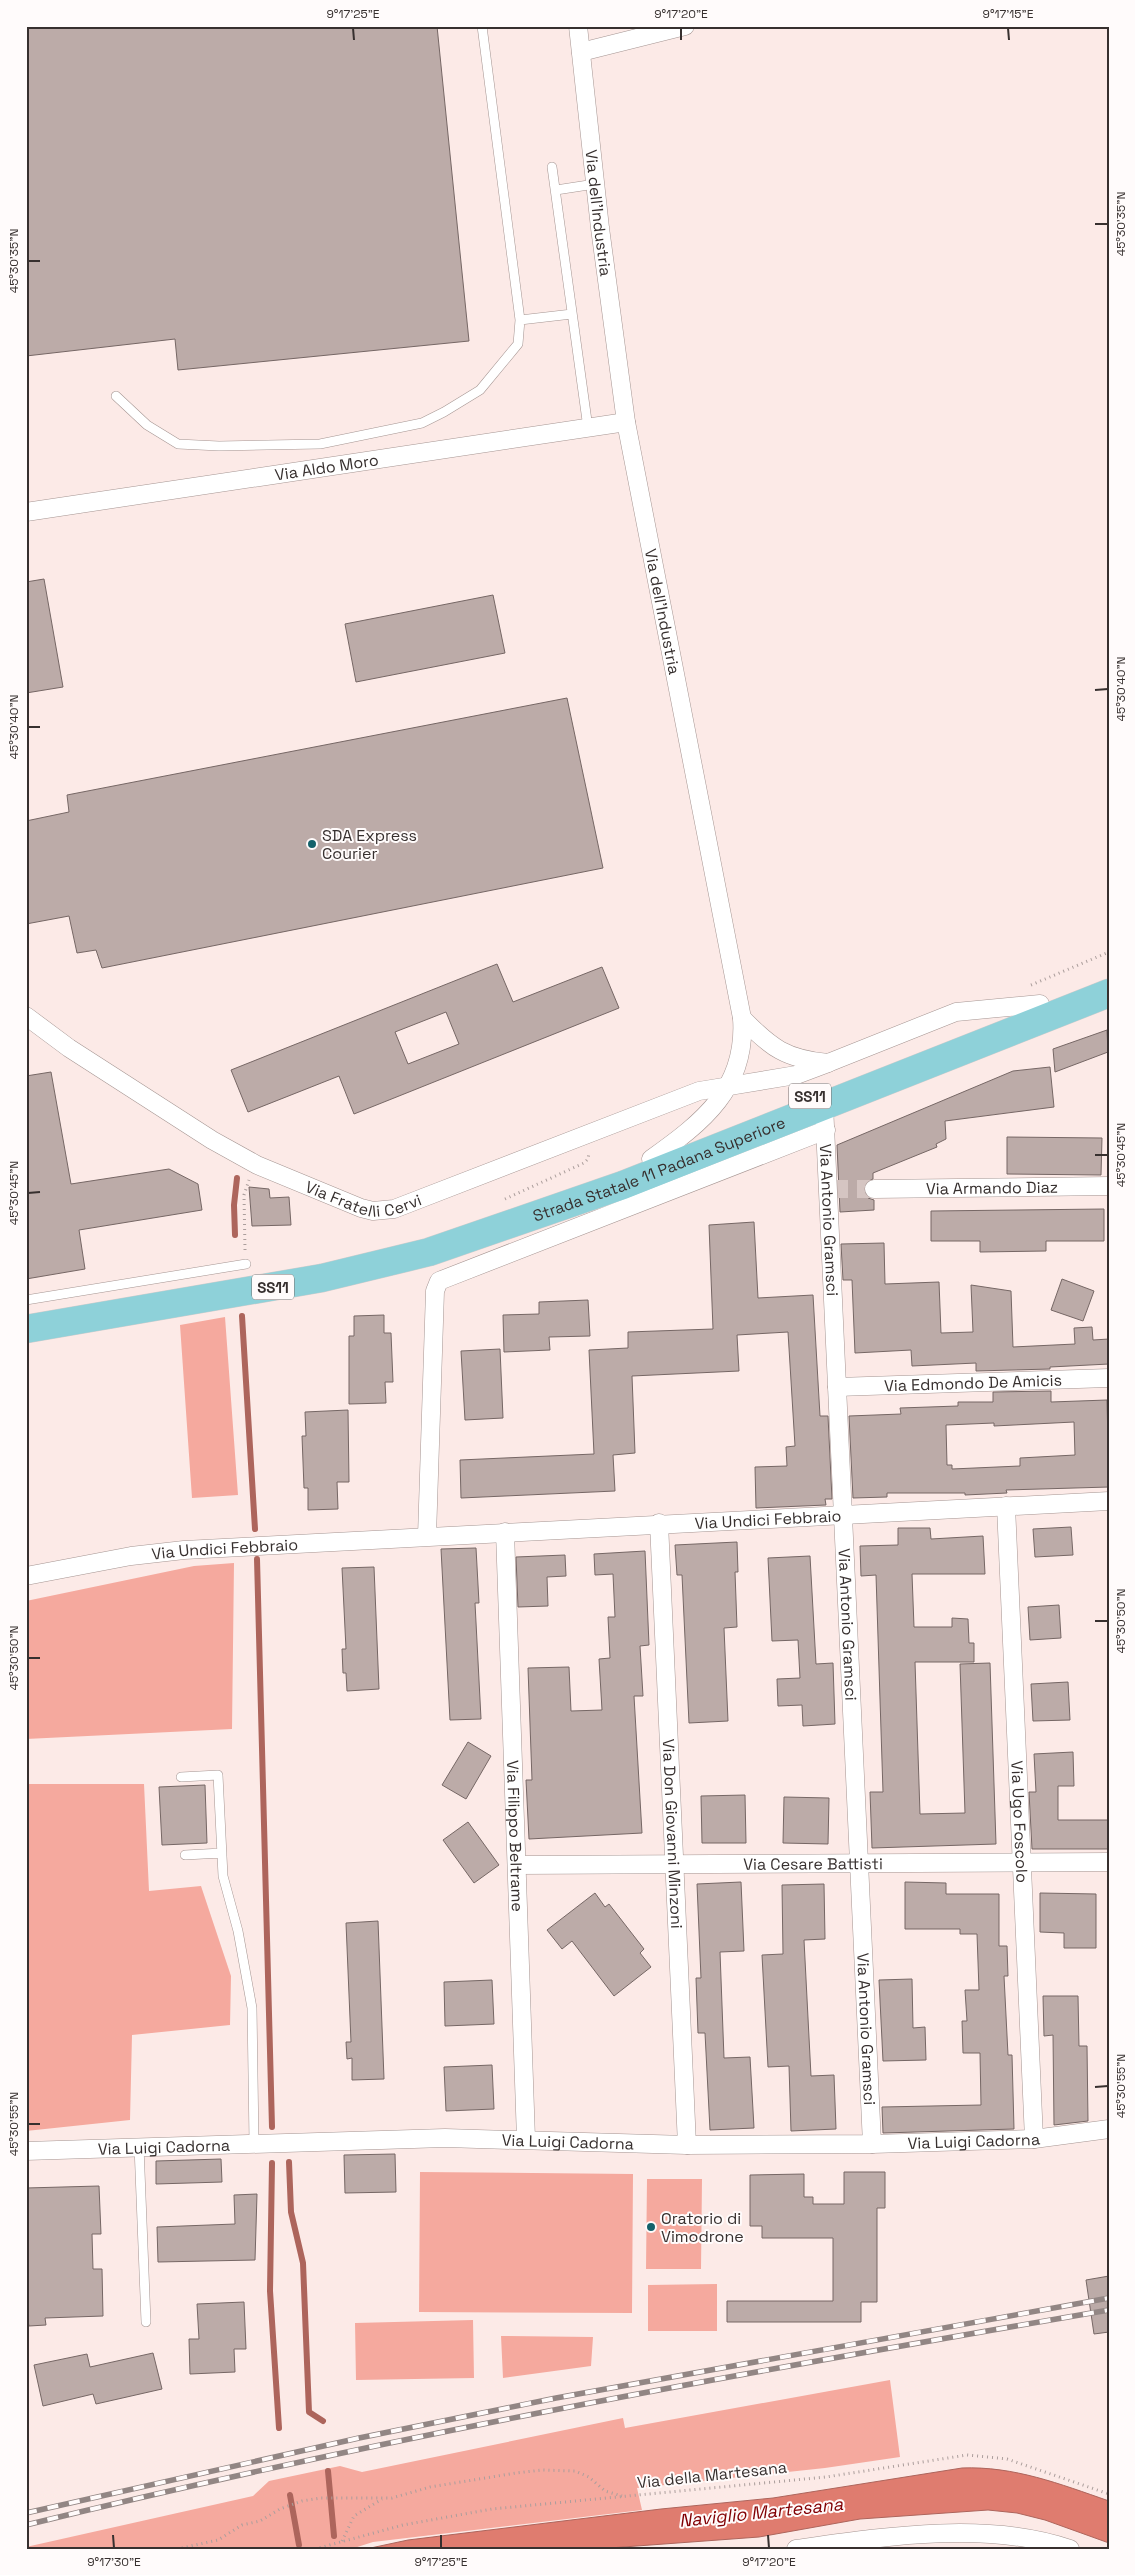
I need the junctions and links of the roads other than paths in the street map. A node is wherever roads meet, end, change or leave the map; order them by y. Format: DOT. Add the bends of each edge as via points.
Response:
graph roads {
  1 [pos="482,26"];
  2 [pos="578,26"];
  3 [pos="685,26"];
  4 [pos="581,52"];
  5 [pos="552,167"];
  6 [pos="595,184"];
  7 [pos="556,190"];
  8 [pos="572,314"];
  9 [pos="520,320"];
  10 [pos="116,396"];
  11 [pos="626,422"];
  12 [pos="588,428"];
  13 [pos="26,512"];
  14 [pos="1109,977"];
  15 [pos="1109,993"];
  16 [pos="1040,1004"];
  17 [pos="26,1016"];
  18 [pos="742,1018"];
  19 [pos="828,1063"];
  20 [pos="728,1084"];
  21 [pos="825,1118"];
  22 [pos="651,1159"];
  23 [pos="1109,1186"];
  24 [pos="874,1189"];
  25 [pos="507,1213"];
  26 [pos="246,1264"];
  27 [pos="26,1300"];
  28 [pos="26,1329"];
  29 [pos="1109,1378"];
  30 [pos="837,1387"];
  31 [pos="1109,1501"];
  32 [pos="1006,1506"];
  33 [pos="843,1513"];
  34 [pos="659,1523"];
  35 [pos="504,1532"];
  36 [pos="427,1536"];
  37 [pos="26,1576"];
  38 [pos="181,1777"];
  39 [pos="222,1853"];
  40 [pos="185,1856"];
  41 [pos="1020,1862"];
  42 [pos="1109,1862"];
  43 [pos="858,1863"];
  44 [pos="674,1864"];
  45 [pos="517,1865"];
  46 [pos="1109,2128"];
  47 [pos="526,2139"];
  48 [pos="1034,2139"];
  49 [pos="254,2142"];
  50 [pos="872,2144"];
  51 [pos="687,2145"];
  52 [pos="139,2146"];
  53 [pos="26,2151"];
  54 [pos="146,2322"];
  55 [pos="889,2543"];
  56 [pos="1025,2543"];
  57 [pos="796,2549"];
  58 [pos="1070,2549"];
  1 -- 9 [label="lane"];
  2 -- 4 [label="street, Via dell'Industria"];
  3 -- 4 [label="street"];
  4 -- 6 [label="street, Via dell'Industria"];
  5 -- 7 [label="lane"];
  6 -- 7 [label="lane"];
  6 -- 11 [label="street, Via dell'Industria"];
  7 -- 8 [label="lane"];
  8 -- 9 [label="lane"];
  8 -- 12 [label="lane"];
  9 -- 10 [label="lane" via="518,344 480,390 422,422 320,444 178,444 146,425"];
  11 -- 12 [label="street, Via Aldo Moro"];
  11 -- 18 [label="street, Via dell'Industria"];
  12 -- 13 [label="street, Via Aldo Moro"];
  14 -- 16 [label="main road, Strada Statale 11 Padana Superiore / SS11"];
  15 -- 21 [label="main road, Strada Statale 11 Padana Superiore / SS11"];
  16 -- 19 [label="street, Via Fratelli Cervi" via="956,1012"];
  16 -- 22 [label="main road, Strada Statale 11 Padana Superiore / SS11"];
  17 -- 20 [label="street, Via Fratelli Cervi" via="212,1140 257,1165 373,1211 394,1209 699,1091"];
  18 -- 19 [label="street" via="771,1046 785,1054"];
  18 -- 20 [label="street, Via dell'Industria" via="742,1049"];
  19 -- 20 [label="street, Via Fratelli Cervi" via="796,1075"];
  20 -- 22 [label="street, Via dell'Industria" via="708,1115"];
  21 -- 25 [label="main road, Strada Statale 11 Padana Superiore / SS11" via="623,1185"];
  21 -- 30 [label="street, Via Antonio Gramsci"];
  21 -- 36 [label="street" via="438,1281 435,1291"];
  22 -- 25 [label="main road, Strada Statale 11 Padana Superiore / SS11"];
  23 -- 24 [label="street, Via Armando Diaz"];
  25 -- 28 [label="main road, Strada Statale 11 Padana Superiore / SS11" via="429,1252 344,1273"];
  26 -- 27 [label="lane"];
  29 -- 30 [label="street, Via Edmondo De Amicis"];
  30 -- 33 [label="street, Via Antonio Gramsci"];
  31 -- 32 [label="street, Via Undici Febbraio"];
  32 -- 33 [label="street, Via Undici Febbraio"];
  32 -- 41 [label="street, Via Ugo Foscolo"];
  33 -- 34 [label="street, Via Undici Febbraio"];
  33 -- 43 [label="street, Via Antonio Gramsci"];
  34 -- 35 [label="street, Via Undici Febbraio"];
  34 -- 44 [label="street, Via Don Giovanni Minzoni"];
  35 -- 36 [label="street, Via Undici Febbraio"];
  35 -- 45 [label="street, Via Filippo Beltrame"];
  36 -- 37 [label="street, Via Undici Febbraio" via="175,1550"];
  38 -- 39 [label="lane" via="218,1775"];
  39 -- 40 [label="lane"];
  39 -- 49 [label="lane" via="223,1876 238,1931 252,2008"];
  41 -- 42 [label="street, Via Cesare Battisti"];
  41 -- 43 [label="street, Via Cesare Battisti"];
  41 -- 48 [label="street, Via Ugo Foscolo"];
  43 -- 44 [label="street, Via Cesare Battisti"];
  43 -- 50 [label="street, Via Antonio Gramsci"];
  44 -- 45 [label="street, Via Cesare Battisti"];
  44 -- 51 [label="street, Via Don Giovanni Minzoni"];
  45 -- 47 [label="street, Via Filippo Beltrame"];
  46 -- 48 [label="street, Via Luigi Cadorna"];
  47 -- 49 [label="street, Via Luigi Cadorna"];
  47 -- 51 [label="street, Via Luigi Cadorna"];
  48 -- 50 [label="street, Via Luigi Cadorna"];
  49 -- 52 [label="street, Via Luigi Cadorna"];
  50 -- 51 [label="street, Via Luigi Cadorna"];
  52 -- 53 [label="street, Via Luigi Cadorna"];
  52 -- 54 [label="lane"];
  55 -- 56 [label="street" via="997,2534"];
  55 -- 57 [label="street"];
  56 -- 58 [label="street"];
}
